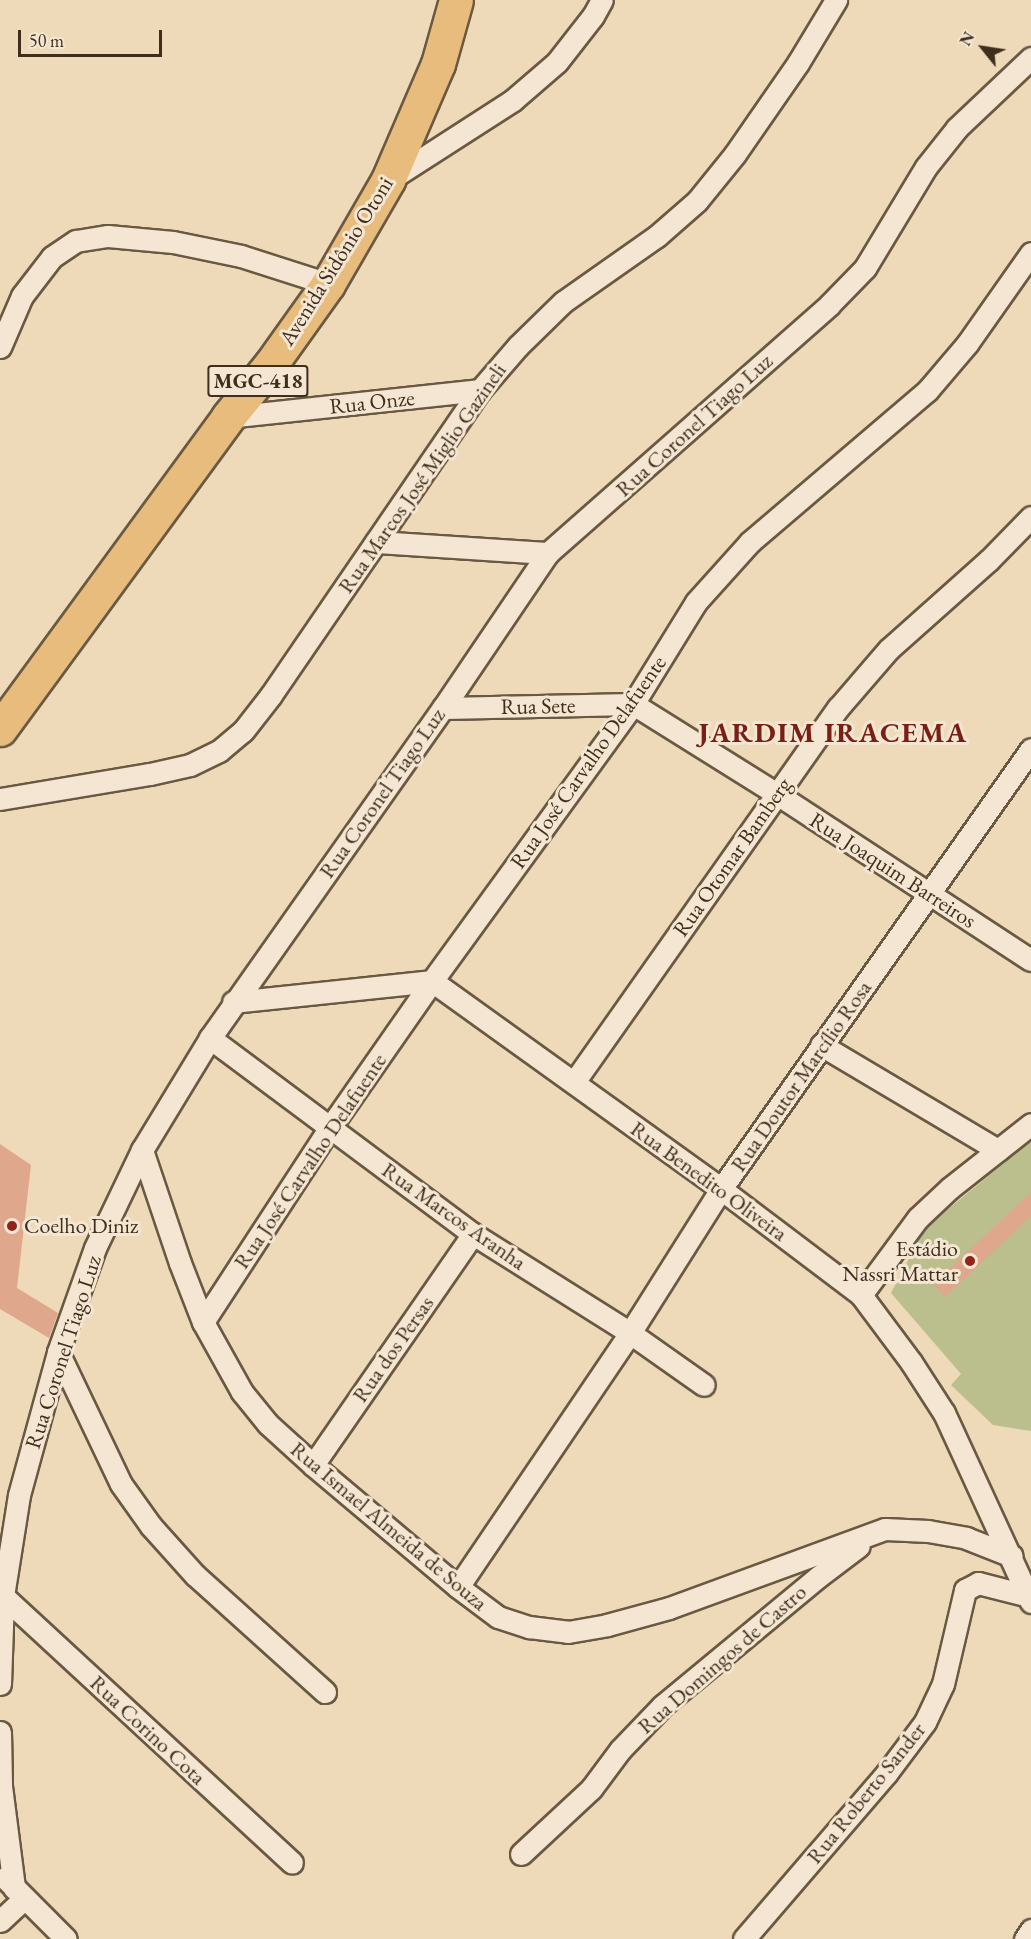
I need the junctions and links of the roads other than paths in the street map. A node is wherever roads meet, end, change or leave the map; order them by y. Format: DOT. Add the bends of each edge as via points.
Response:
graph roads {
  1 [pos="456,0"];
  2 [pos="602,0"];
  3 [pos="836,0"];
  4 [pos="1031,58"];
  5 [pos="388,180"];
  6 [pos="1031,253"];
  7 [pos="328,284"];
  8 [pos="0,347"];
  9 [pos="480,390"];
  10 [pos="228,417"];
  11 [pos="1031,517"];
  12 [pos="376,542"];
  13 [pos="548,553"];
  14 [pos="633,704"];
  15 [pos="442,708"];
  16 [pos="0,729"];
  17 [pos="1031,749"];
  18 [pos="777,794"];
  19 [pos="0,799"];
  20 [pos="930,894"];
  21 [pos="1031,960"];
  22 [pos="432,981"];
  23 [pos="233,1002"];
  24 [pos="210,1038"];
  25 [pos="822,1045"];
  26 [pos="574,1082"];
  27 [pos="1031,1124"];
  28 [pos="331,1126"];
  29 [pos="142,1150"];
  30 [pos="998,1150"];
  31 [pos="721,1189"];
  32 [pos="473,1234"];
  33 [pos="861,1295"];
  34 [pos="203,1322"];
  35 [pos="630,1333"];
  36 [pos="58,1352"];
  37 [pos="704,1384"];
  38 [pos="313,1465"];
  39 [pos="885,1529"];
  40 [pos="1011,1556"];
  41 [pos="458,1587"];
  42 [pos="3,1596"];
  43 [pos="1030,1599"];
  44 [pos="0,1684"];
  45 [pos="325,1692"];
  46 [pos="0,1732"];
  47 [pos="521,1854"];
  48 [pos="292,1863"];
  49 [pos="0,1872"];
  50 [pos="19,1894"];
  51 [pos="0,1921"];
  52 [pos="1031,1930"];
  53 [pos="66,1939"];
  54 [pos="744,1939"];
  55 [pos="1025,1939"];
  1 -- 5 [label="main road, Avenida Sidônio Otoni / MGC-418" via="438,64"];
  2 -- 5 [label="street" via="557,62 513,100"];
  3 -- 9 [label="street, Rua Marcos José Miglio Gazineli" via="798,63 697,201 657,236 563,302"];
  4 -- 13 [label="street, Rua Coronel Tiago Luz" via="957,128 926,167 865,268 836,298"];
  5 -- 7 [label="main road, Avenida Sidônio Otoni / MGC-418"];
  6 -- 14 [label="street, Rua José Carvalho Delafuente" via="967,344 927,391 750,542 696,602"];
  7 -- 8 [label="street" via="241,256 173,242 108,236 76,241 52,257 22,297"];
  7 -- 10 [label="main road, Avenida Sidônio Otoni / MGC-418" via="272,364"];
  9 -- 10 [label="street, Rua Onze"];
  9 -- 12 [label="street, Rua Marcos José Miglio Gazineli"];
  10 -- 16 [label="main road, Avenida Sidônio Otoni / MGC-418"];
  11 -- 18 [label="street, Rua Otomar Bamberg" via="889,649 838,708"];
  12 -- 13 [label="street"];
  12 -- 19 [label="street, Rua Marcos José Miglio Gazineli" via="271,695 243,731 219,751 190,765 150,774"];
  13 -- 15 [label="street, Rua Coronel Tiago Luz"];
  14 -- 15 [label="street, Rua Sete"];
  14 -- 18 [label="street, Rua Joaquim Barreiros"];
  14 -- 22 [label="street, Rua José Carvalho Delafuente"];
  15 -- 23 [label="street, Rua Coronel Tiago Luz"];
  17 -- 20 [label="street, Rua Doutor Marcílio Rosa"];
  18 -- 20 [label="street, Rua Joaquim Barreiros"];
  18 -- 26 [label="street, Rua Otomar Bamberg"];
  20 -- 21 [label="street, Rua Joaquim Barreiros"];
  20 -- 25 [label="street, Rua Doutor Marcílio Rosa"];
  22 -- 23 [label="street"];
  22 -- 26 [label="street, Rua Benedito Oliveira"];
  22 -- 28 [label="street, Rua José Carvalho Delafuente"];
  23 -- 24 [label="street, Rua Coronel Tiago Luz"];
  24 -- 28 [label="street, Rua Marcos Aranha"];
  24 -- 29 [label="street, Rua Coronel Tiago Luz"];
  25 -- 30 [label="street"];
  25 -- 31 [label="street, Rua Doutor Marcílio Rosa"];
  26 -- 31 [label="street, Rua Benedito Oliveira"];
  27 -- 30 [label="street"];
  28 -- 32 [label="street, Rua Marcos Aranha"];
  28 -- 34 [label="street, Rua José Carvalho Delafuente"];
  29 -- 34 [label="street, Rua Ismael Almeida de Souza"];
  29 -- 36 [label="street, Rua Coronel Tiago Luz" via="95,1248"];
  30 -- 33 [label="street" via="918,1218"];
  31 -- 33 [label="street, Rua Benedito Oliveira"];
  31 -- 35 [label="street, Rua Doutor Marcílio Rosa"];
  32 -- 35 [label="street, Rua Marcos Aranha"];
  32 -- 38 [label="street, Rua dos Persas"];
  33 -- 40 [label="street, Rua Benedito Oliveira" via="944,1413"];
  34 -- 38 [label="street, Rua Ismael Almeida de Souza" via="242,1392 268,1424"];
  35 -- 37 [label="street, Rua Marcos Aranha"];
  35 -- 41 [label="street, Rua Doutor Marcílio Rosa"];
  36 -- 42 [label="street, Rua Coronel Tiago Luz" via="19,1495"];
  36 -- 45 [label="street" via="121,1484 150,1526 195,1575"];
  38 -- 41 [label="street, Rua Ismael Almeida de Souza"];
  39 -- 40 [label="street, Rua Ismael Almeida de Souza" via="966,1538"];
  39 -- 41 [label="street, Rua Ismael Almeida de Souza" via="669,1608 568,1632 529,1627 498,1617"];
  39 -- 47 [label="street, Rua Domingos de Castro" via="818,1577 662,1706 584,1796"];
  40 -- 43 [label="street, Rua Benedito Oliveira"];
  42 -- 44 [label="street, Rua Coronel Tiago Luz"];
  42 -- 48 [label="street, Rua Corino Cota"];
  43 -- 54 [label="street, Rua Roberto Sander" via="978,1583 965,1590 943,1684 925,1722 886,1774"];
  46 -- 50 [label="street" via="1,1786"];
  49 -- 50 [label="street"];
  50 -- 51 [label="street"];
  50 -- 53 [label="street"];
  52 -- 55 [label="street"];
}
